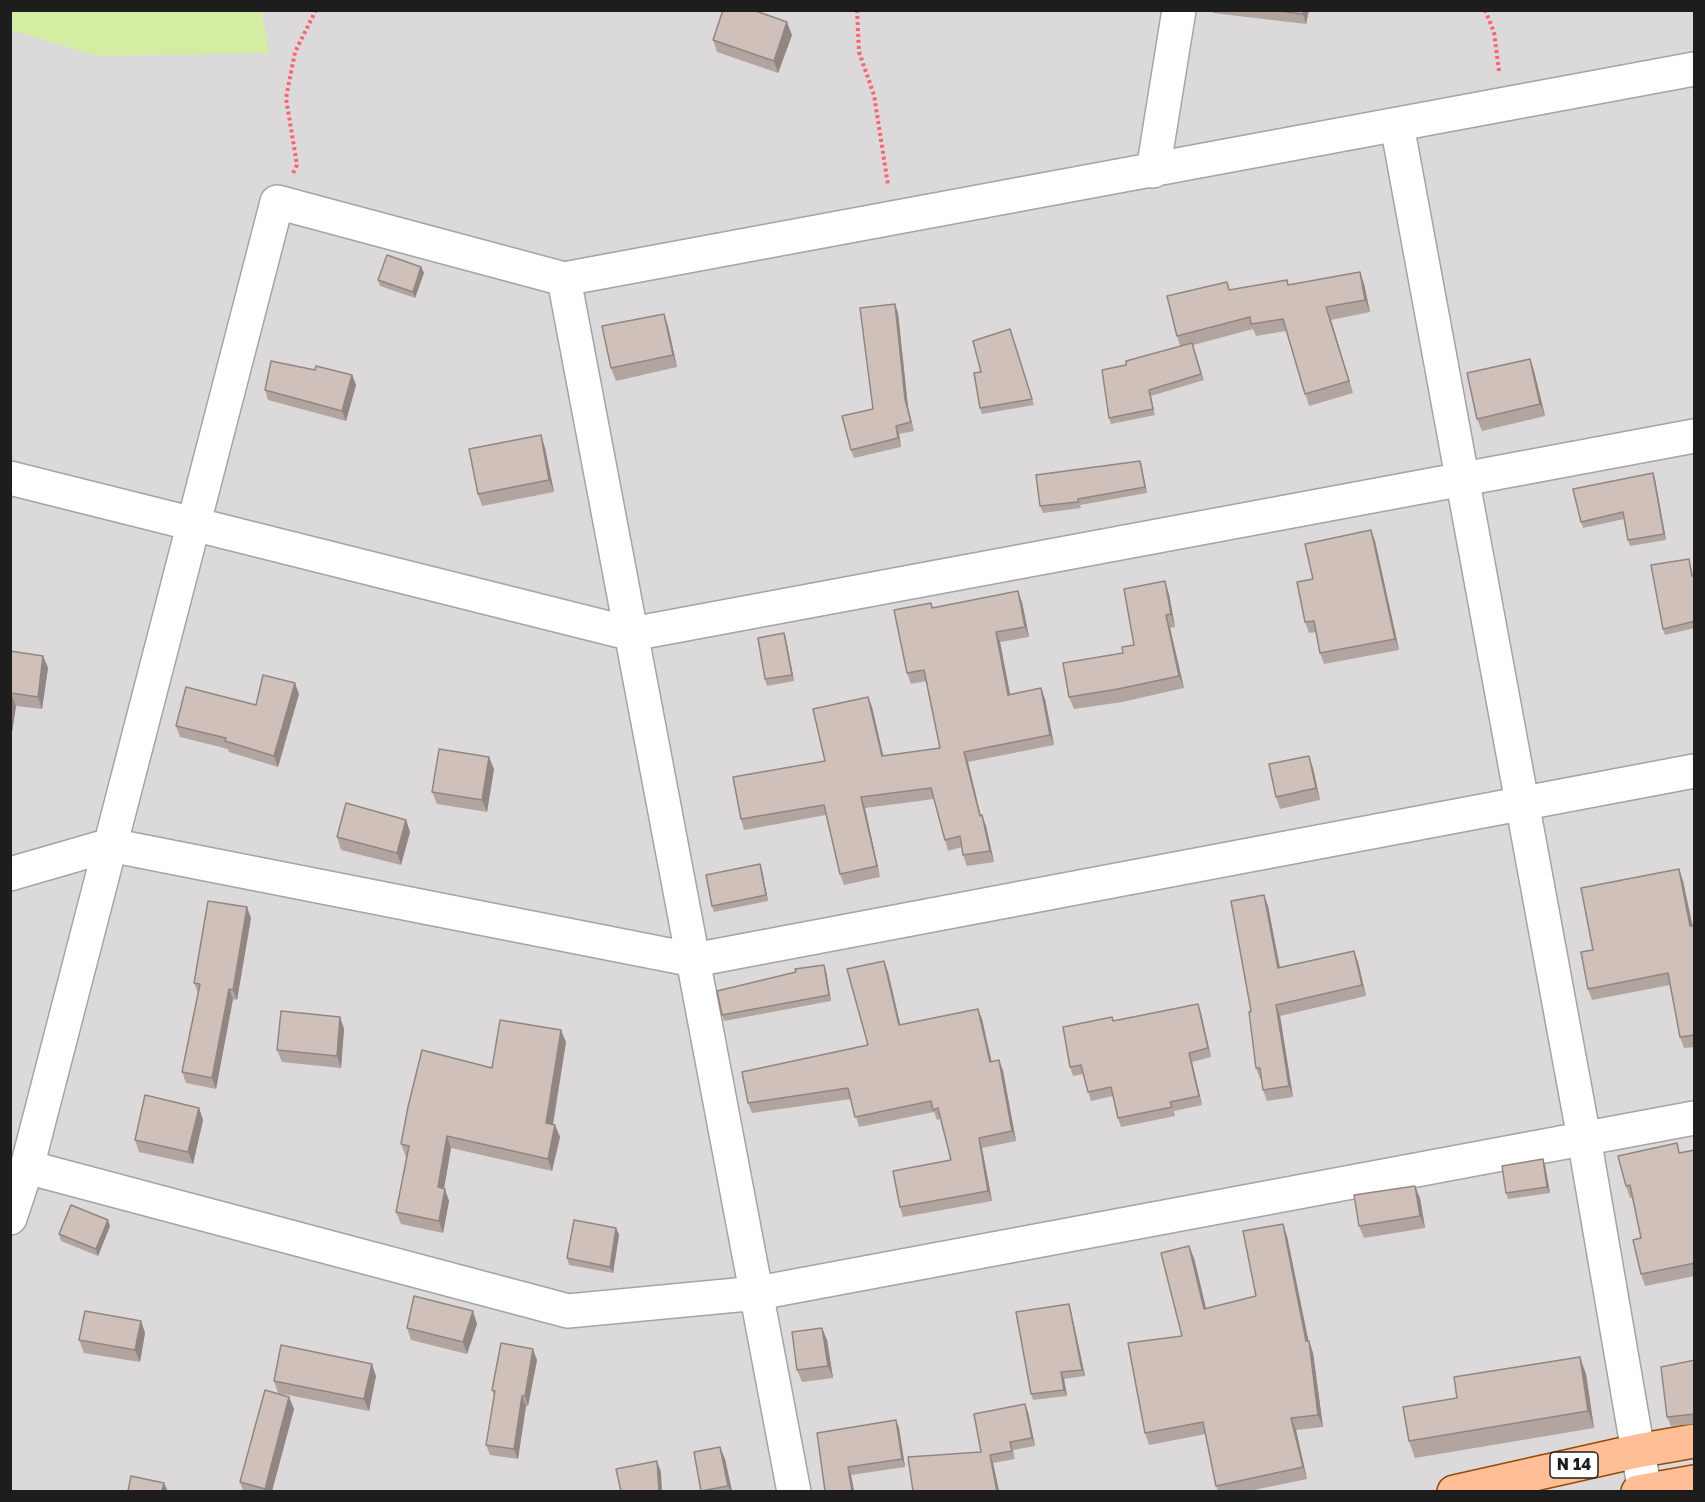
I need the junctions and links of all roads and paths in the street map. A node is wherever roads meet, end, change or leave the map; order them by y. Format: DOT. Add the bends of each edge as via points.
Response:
graph roads {
  1 [pos="316,10"];
  2 [pos="857,10"];
  3 [pos="1179,10"];
  4 [pos="1485,10"];
  5 [pos="1695,69"];
  6 [pos="1495,107"];
  7 [pos="1397,125"];
  8 [pos="1153,171"];
  9 [pos="277,202"];
  10 [pos="892,219"];
  11 [pos="564,279"];
  12 [pos="1695,436"];
  13 [pos="10,478"];
  14 [pos="1462,480"];
  15 [pos="193,525"];
  16 [pos="632,634"];
  17 [pos="1695,771"];
  18 [pos="1522,803"];
  19 [pos="111,844"];
  20 [pos="10,874"];
  21 [pos="694,960"];
  22 [pos="1695,1118"];
  23 [pos="1584,1138"];
  24 [pos="27,1167"];
  25 [pos="10,1218"];
  26 [pos="758,1293"];
  27 [pos="1695,1441"];
  28 [pos="1637,1451"];
  29 [pos="1695,1482"];
  30 [pos="794,1491"];
  31 [pos="1454,1491"];
  32 [pos="1643,1491"];
  1 -- 9 [label="path" via="295,52 286,98 297,165"];
  2 -- 10 [label="path" via="859,52 874,95"];
  3 -- 8 [label="street"];
  4 -- 6 [label="path" via="1494,32 1499,67"];
  5 -- 6 [label="street"];
  6 -- 7 [label="street"];
  7 -- 8 [label="street"];
  7 -- 14 [label="street"];
  8 -- 10 [label="street"];
  9 -- 11 [label="street"];
  9 -- 15 [label="street"];
  10 -- 11 [label="street"];
  11 -- 16 [label="street"];
  12 -- 14 [label="street"];
  13 -- 15 [label="street"];
  14 -- 16 [label="street"];
  14 -- 18 [label="street"];
  15 -- 16 [label="street"];
  15 -- 19 [label="street"];
  16 -- 21 [label="street"];
  17 -- 18 [label="street"];
  18 -- 21 [label="street"];
  18 -- 23 [label="street"];
  19 -- 20 [label="street"];
  19 -- 21 [label="street"];
  19 -- 24 [label="street"];
  21 -- 26 [label="street"];
  22 -- 23 [label="street"];
  23 -- 26 [label="street"];
  23 -- 28 [label="street"];
  24 -- 25 [label="street"];
  24 -- 26 [label="street" via="568,1311"];
  26 -- 30 [label="street"];
  27 -- 28 [label="main road, N 14"];
  28 -- 31 [label="main road, N 14"];
  28 -- 32 [label="street"];
  29 -- 32 [label="main road"];
}
